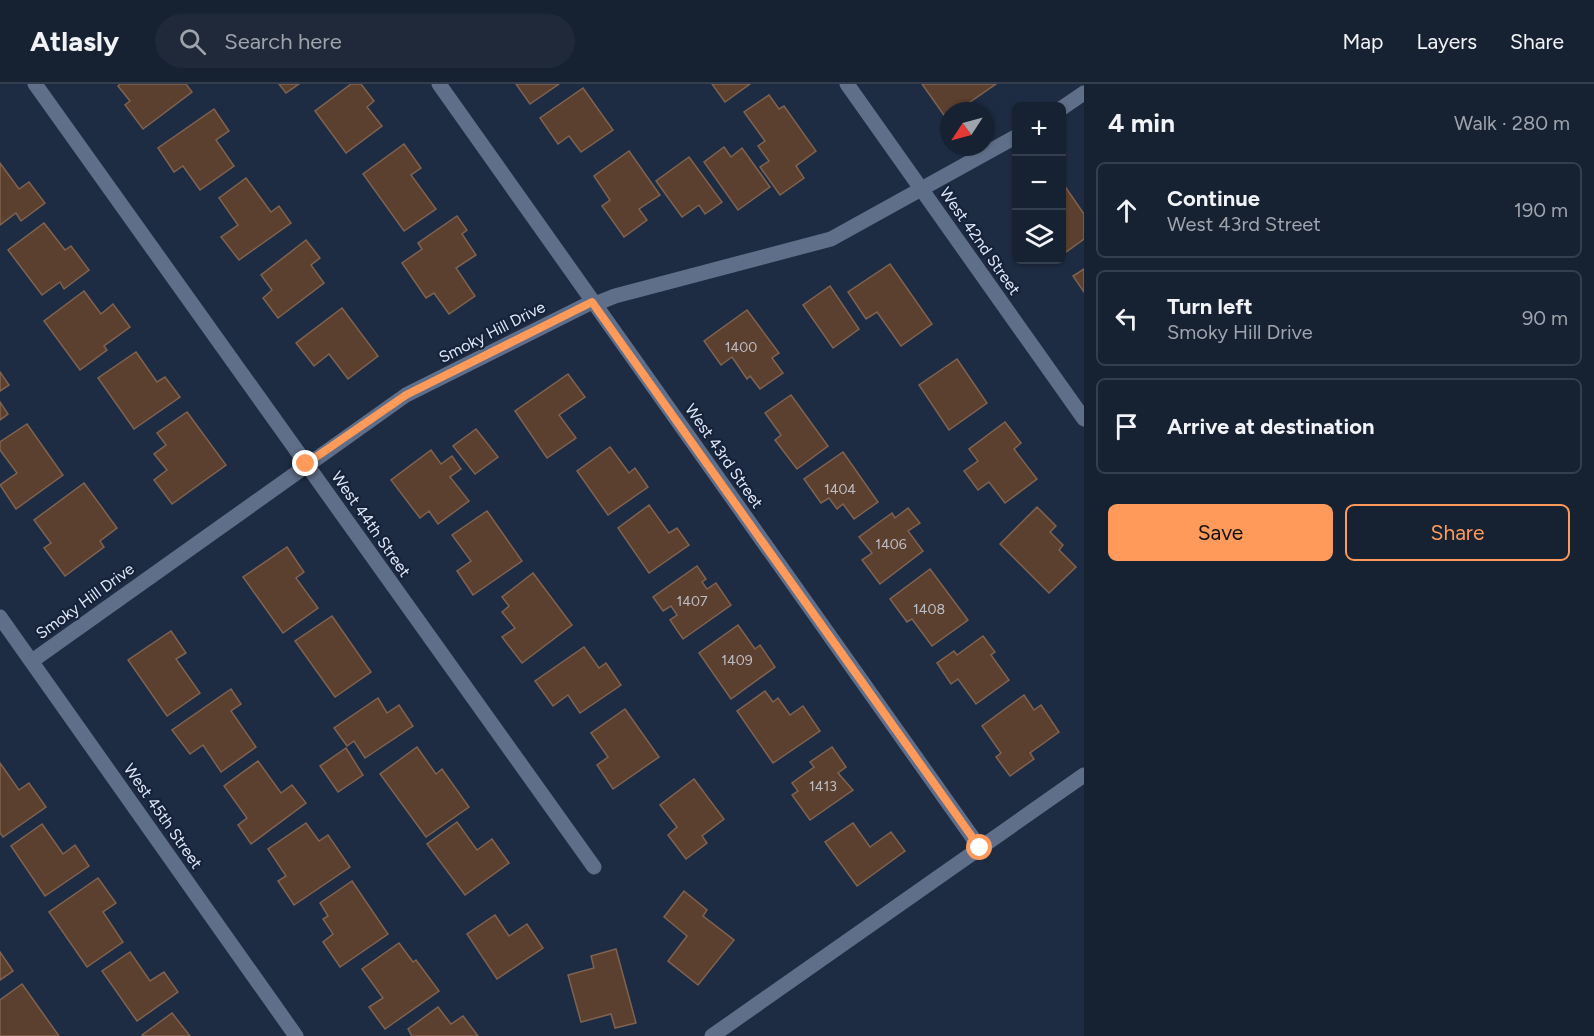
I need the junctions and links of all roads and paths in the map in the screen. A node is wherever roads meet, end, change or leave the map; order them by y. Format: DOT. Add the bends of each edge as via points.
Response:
graph roads {
  1 [pos="35,84"];
  2 [pos="440,84"];
  3 [pos="847,84"];
  4 [pos="1084,93"];
  5 [pos="1066,105"];
  6 [pos="1012,139"];
  7 [pos="922,190"];
  8 [pos="595,304"];
  9 [pos="1084,419"];
  10 [pos="306,464"];
  11 [pos="0,617"];
  12 [pos="32,662"];
  13 [pos="1084,775"];
  14 [pos="980,848"];
  15 [pos="594,867"];
  16 [pos="296,1036"];
  17 [pos="712,1036"];
  1 -- 10 [label="street, West 44th Street"];
  2 -- 8 [label="street, West 43rd Street"];
  3 -- 7 [label="street, West 42nd Street"];
  4 -- 5 [label="street"];
  6 -- 7 [label="street, Smoky Hill Drive"];
  7 -- 8 [label="street, Smoky Hill Drive" via="831,239"];
  7 -- 9 [label="street, West 42nd Street"];
  8 -- 10 [label="street, Smoky Hill Drive" via="592,302 406,395"];
  8 -- 14 [label="street, West 43rd Street"];
  10 -- 12 [label="street, Smoky Hill Drive"];
  10 -- 15 [label="street, West 44th Street"];
  11 -- 12 [label="street, West 45th Street"];
  12 -- 16 [label="street, West 45th Street"];
  13 -- 14 [label="street"];
  14 -- 17 [label="street"];
}
